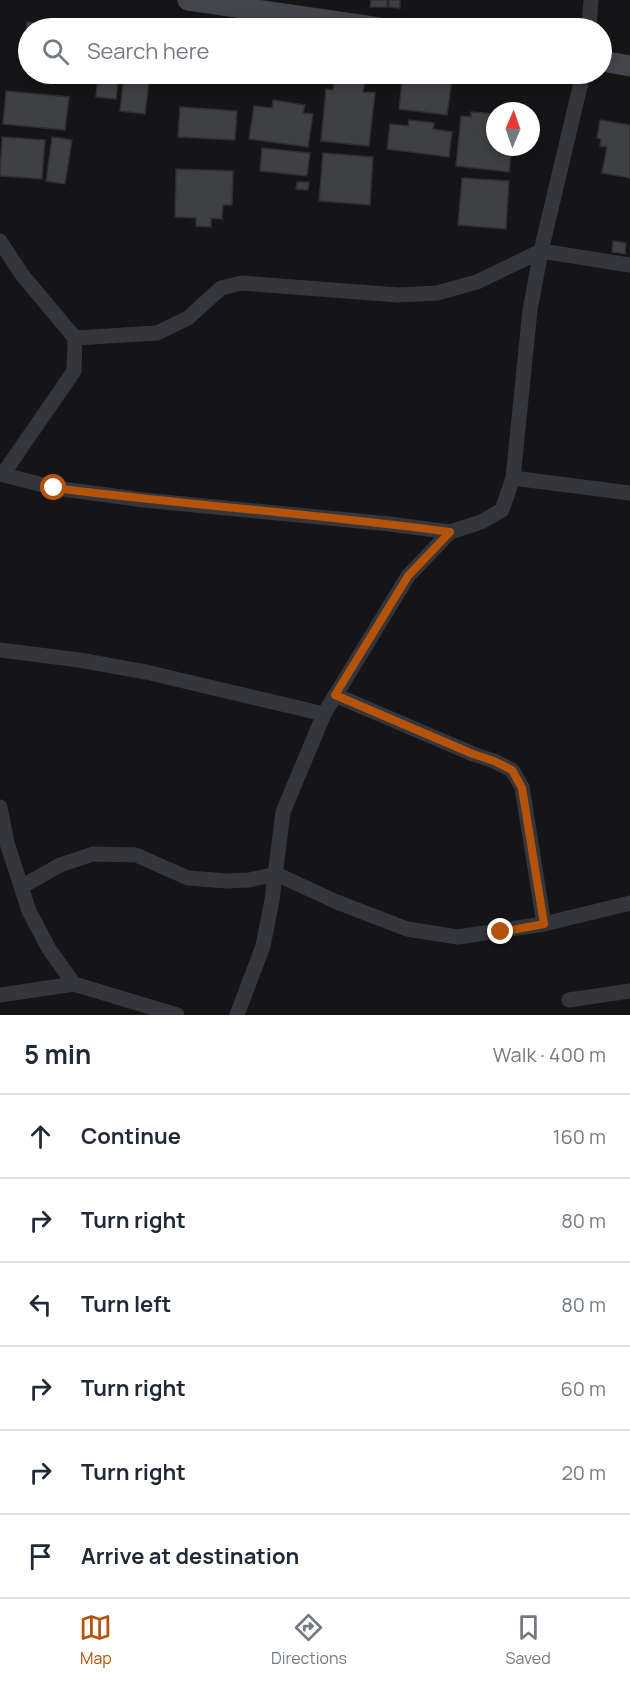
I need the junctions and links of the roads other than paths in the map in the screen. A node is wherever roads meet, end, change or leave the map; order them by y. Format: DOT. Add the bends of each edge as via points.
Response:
graph roads {
  1 [pos="188,0"];
  2 [pos="591,0"];
  3 [pos="311,18"];
  4 [pos="590,18"];
  5 [pos="612,63"];
  6 [pos="630,66"];
  7 [pos="581,84"];
  8 [pos="0,242"];
  9 [pos="541,250"];
  10 [pos="630,265"];
  11 [pos="75,338"];
  12 [pos="2,474"];
  13 [pos="513,477"];
  14 [pos="630,493"];
  15 [pos="450,532"];
  16 [pos="0,650"];
  17 [pos="335,695"];
  18 [pos="324,714"];
  19 [pos="0,807"];
  20 [pos="276,874"];
  21 [pos="21,887"];
  22 [pos="630,903"];
  23 [pos="544,924"];
  24 [pos="74,984"];
  25 [pos="630,991"];
  26 [pos="0,994"];
  27 [pos="569,1000"];
  28 [pos="177,1015"];
  29 [pos="237,1015"];
  1 -- 3 [label="street"];
  2 -- 4 [label="street"];
  5 -- 6 [label="street"];
  7 -- 9 [label="street"];
  8 -- 11 [label="street"];
  9 -- 10 [label="street"];
  9 -- 11 [label="street" via="477,282 437,293 398,295 242,283 221,288 188,318 157,333"];
  9 -- 13 [label="street" via="530,310"];
  11 -- 12 [label="street" via="74,371"];
  12 -- 15 [label="street" via="54,488 121,497"];
  13 -- 14 [label="street"];
  13 -- 15 [label="street" via="502,510 482,522"];
  15 -- 17 [label="street" via="408,576"];
  16 -- 18 [label="street" via="146,672"];
  17 -- 18 [label="street"];
  17 -- 23 [label="street" via="512,770 522,788"];
  18 -- 20 [label="street" via="283,812"];
  19 -- 21 [label="street"];
  20 -- 21 [label="street" via="227,881 188,878 136,855 93,854 60,865"];
  20 -- 23 [label="street" via="407,929 458,937"];
  20 -- 29 [label="street" via="263,946"];
  21 -- 24 [label="street" via="44,940"];
  22 -- 23 [label="street"];
  24 -- 26 [label="street"];
  24 -- 28 [label="street"];
  25 -- 27 [label="street"];
}
